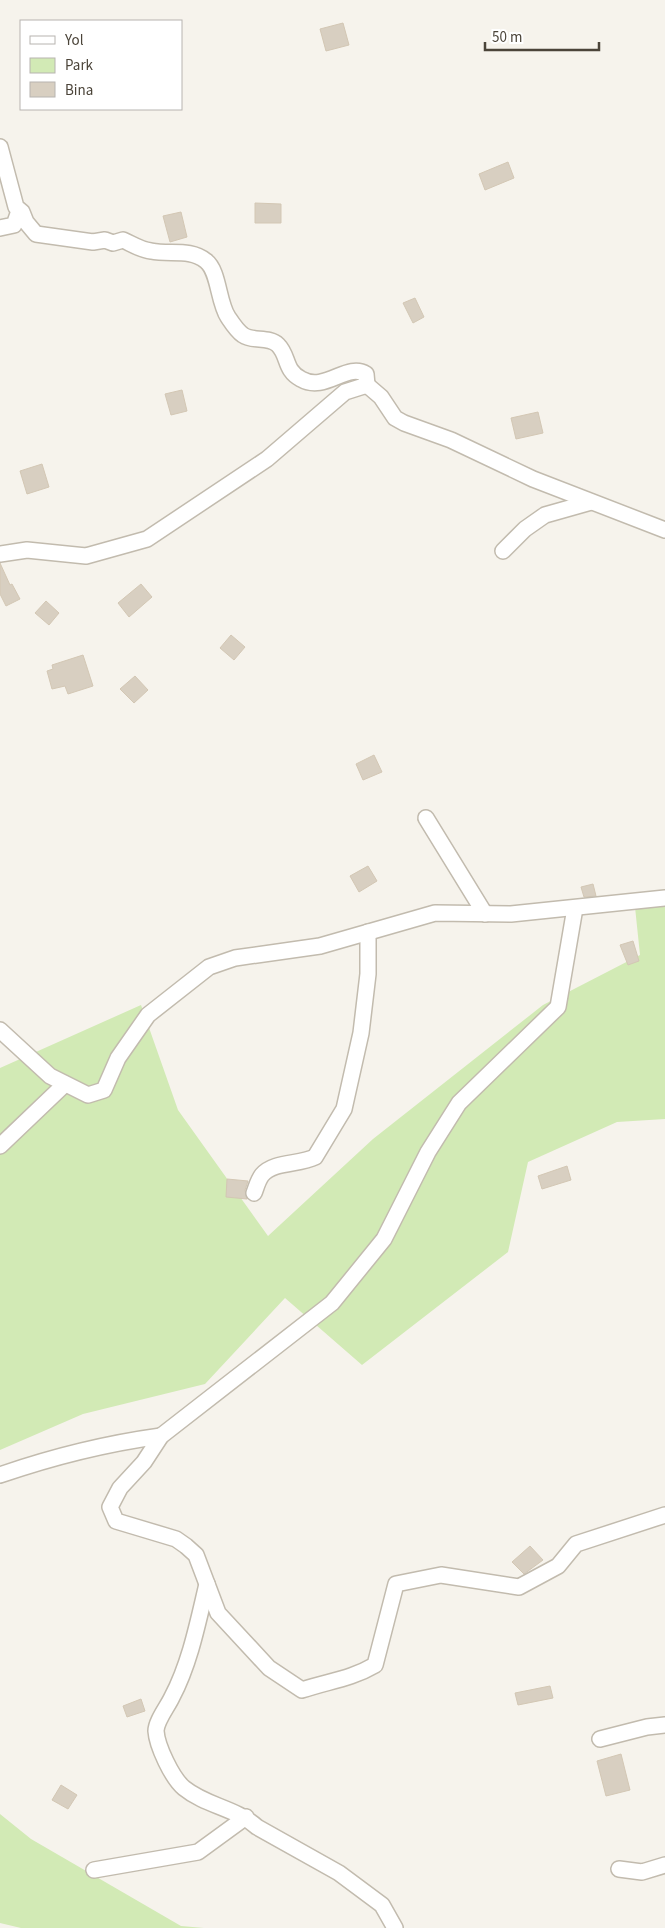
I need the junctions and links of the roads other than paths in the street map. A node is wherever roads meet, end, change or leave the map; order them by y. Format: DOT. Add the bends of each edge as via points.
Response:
graph roads {
  1 [pos="0,148"];
  2 [pos="19,211"];
  3 [pos="0,228"];
  4 [pos="367,385"];
  5 [pos="591,502"];
  6 [pos="665,530"];
  7 [pos="503,551"];
  8 [pos="0,554"];
  9 [pos="426,818"];
  10 [pos="665,898"];
  11 [pos="576,908"];
  12 [pos="485,914"];
  13 [pos="368,932"];
  14 [pos="0,1030"];
  15 [pos="65,1084"];
  16 [pos="0,1146"];
  17 [pos="254,1193"];
  18 [pos="161,1436"];
  19 [pos="0,1474"];
  20 [pos="665,1515"];
  21 [pos="206,1584"];
  22 [pos="665,1725"];
  23 [pos="600,1739"];
  24 [pos="246,1817"];
  25 [pos="665,1865"];
  26 [pos="618,1869"];
  27 [pos="94,1870"];
  28 [pos="395,1928"];
  1 -- 2 [label="street"];
  2 -- 3 [label="street" via="14,225"];
  2 -- 4 [label="street" via="36,234 93,242 123,240 150,251 190,253 204,259 214,273 226,315 243,335 272,341 280,347 291,372 309,383 326,382 356,371 366,374"];
  4 -- 5 [label="street" via="381,397 395,418 404,423 451,440"];
  4 -- 8 [label="street" via="344,392 267,459 147,538 86,556 27,550"];
  5 -- 6 [label="street"];
  5 -- 7 [label="street" via="545,515"];
  9 -- 12 [label="street"];
  10 -- 11 [label="street"];
  11 -- 12 [label="street"];
  11 -- 18 [label="street" via="558,1007 459,1103 428,1152 384,1239 332,1303"];
  12 -- 13 [label="street" via="435,913"];
  13 -- 15 [label="street" via="320,946 235,958 209,967 148,1015 118,1058 104,1090 88,1096"];
  13 -- 17 [label="street" via="368,974 361,1033 344,1109 314,1157 270,1168"];
  14 -- 15 [label="street" via="50,1076"];
  15 -- 16 [label="street"];
  18 -- 19 [label="street" via="68,1452"];
  18 -- 21 [label="street" via="113,1499 112,1515 116,1521 181,1542 196,1555"];
  20 -- 21 [label="street" via="576,1544 558,1566 519,1586 441,1574 396,1584 375,1664 356,1676 302,1690 269,1668 218,1613"];
  21 -- 24 [label="street" via="197,1626 180,1676 156,1729 160,1752 183,1787 211,1804"];
  22 -- 23 [label="street"];
  24 -- 27 [label="street" via="198,1852"];
  24 -- 28 [label="street" via="257,1827 339,1873 368,1894 382,1905"];
  25 -- 26 [label="street" via="642,1872"];
}
